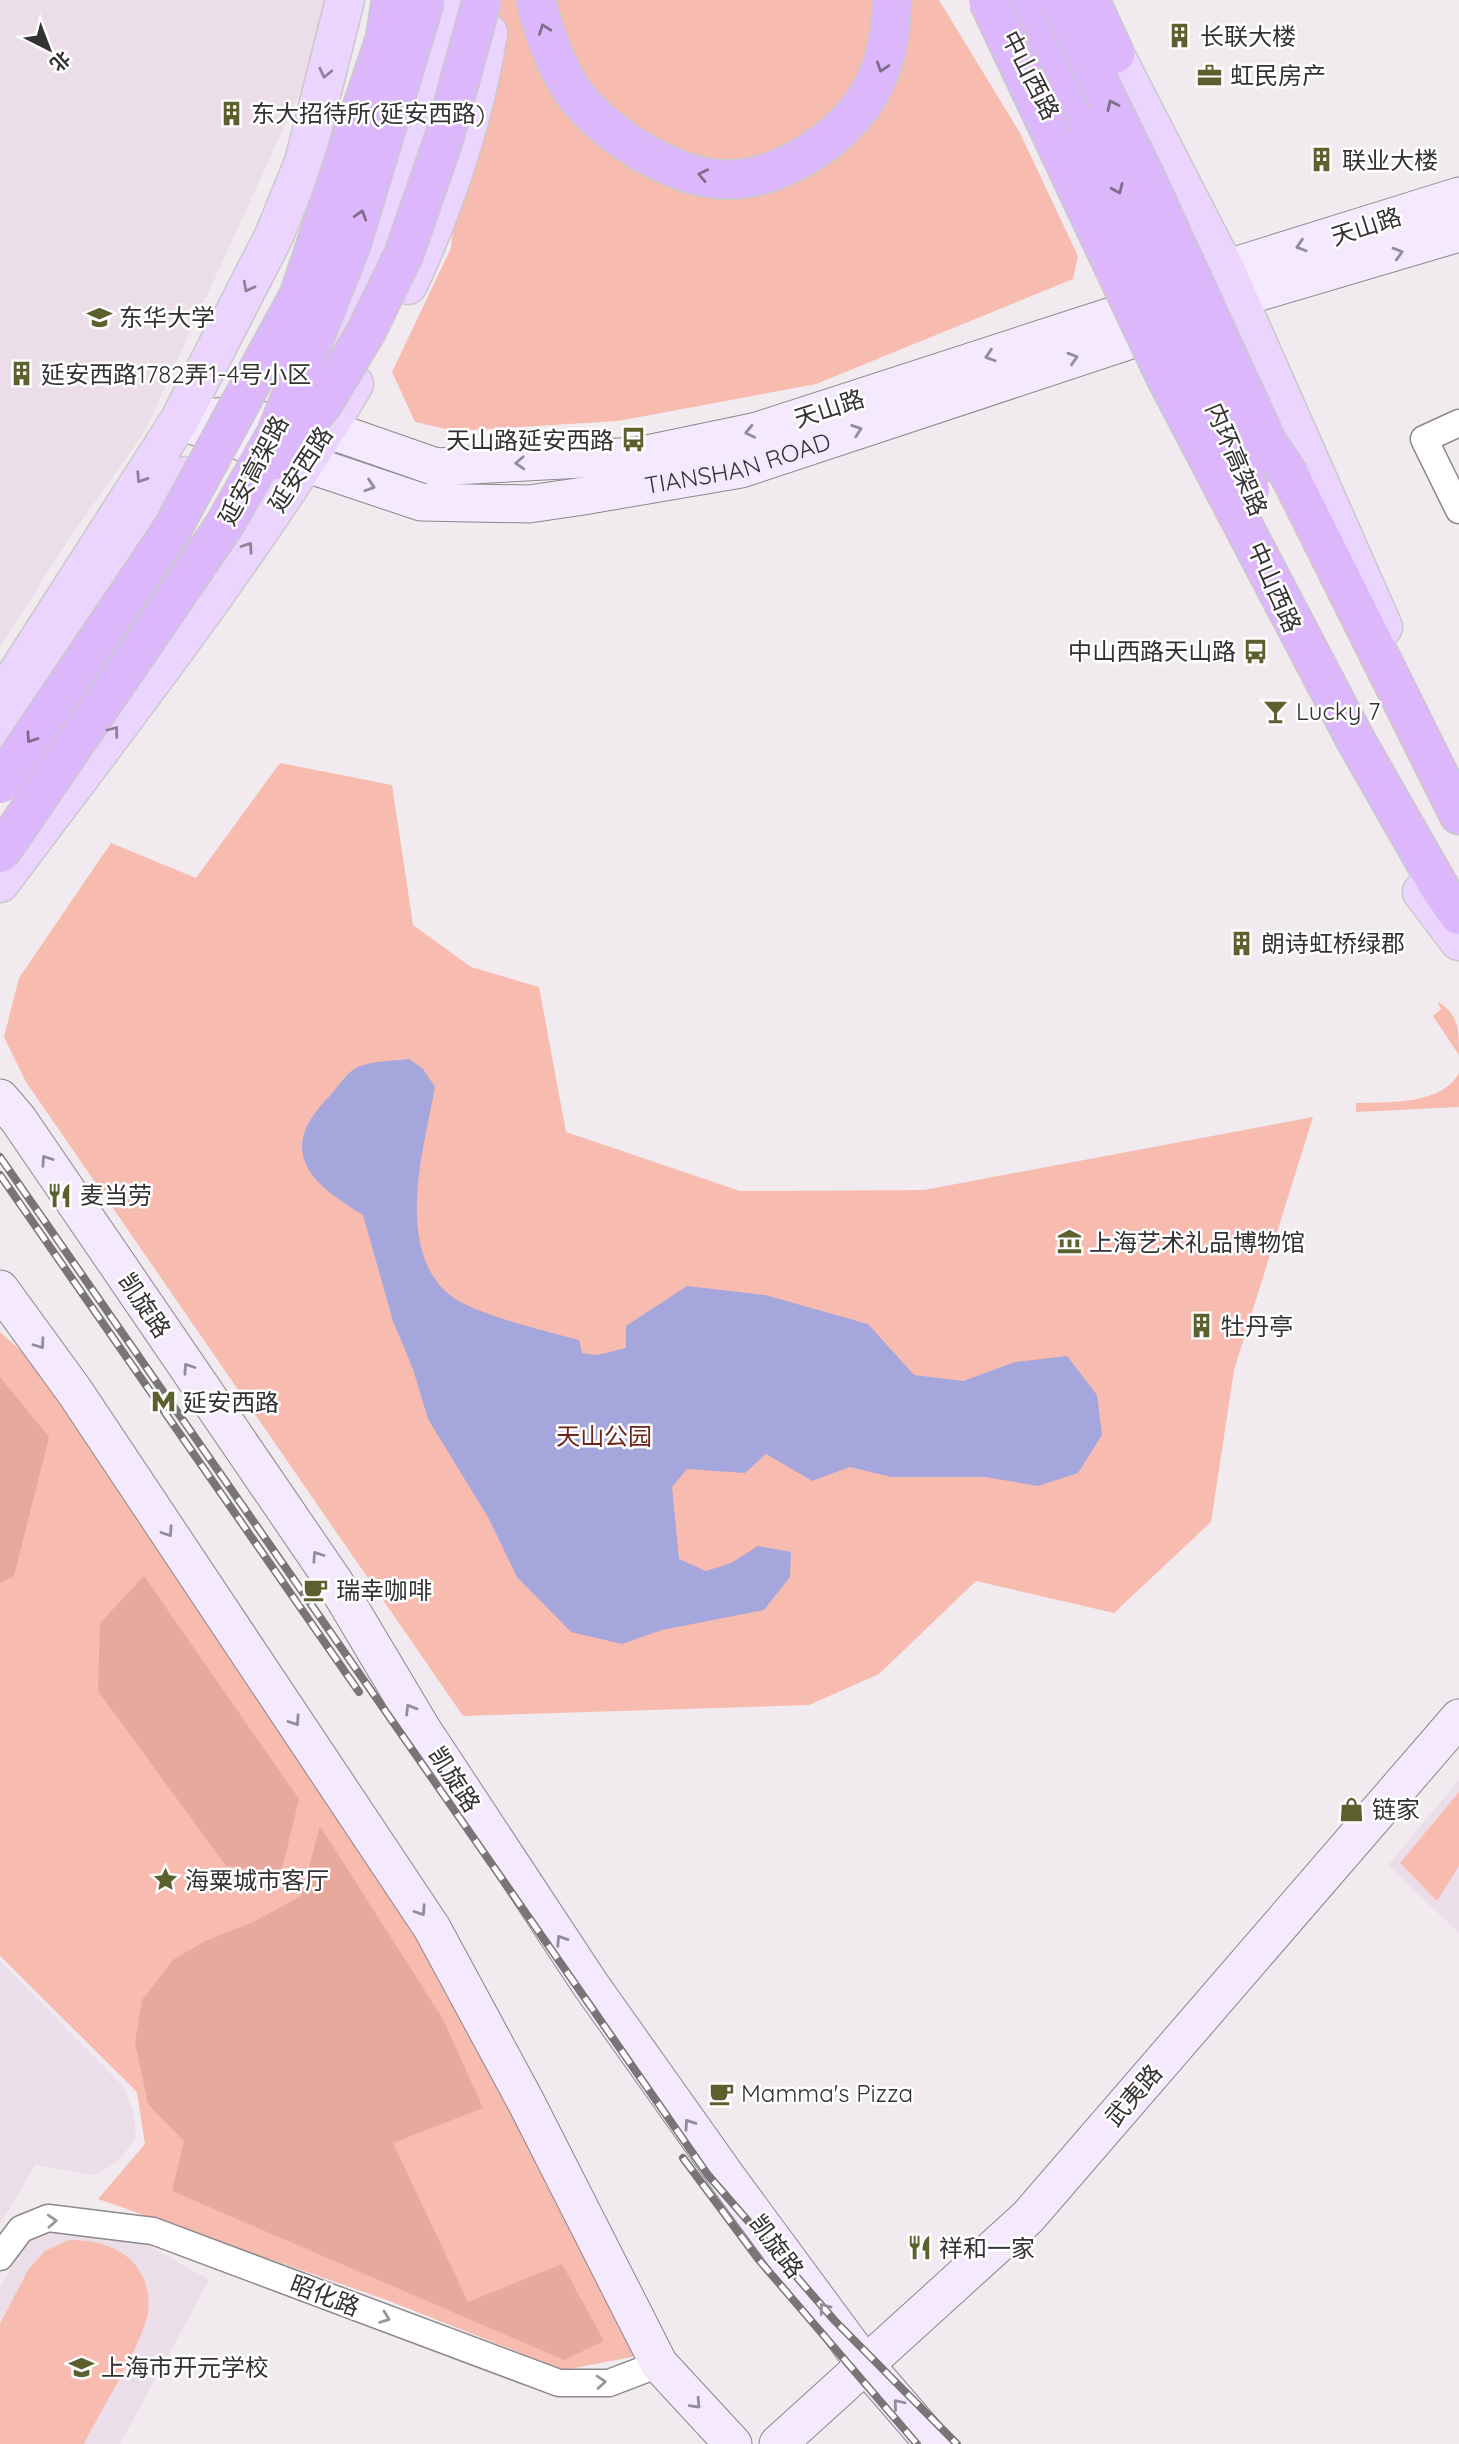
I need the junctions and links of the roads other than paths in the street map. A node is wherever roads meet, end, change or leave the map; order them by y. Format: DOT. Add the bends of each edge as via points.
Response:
graph roads {
  1 [pos="392,0"];
  2 [pos="425,0"];
  3 [pos="452,0"];
  4 [pos="483,0"];
  5 [pos="493,0"];
  6 [pos="536,0"];
  7 [pos="892,0"];
  8 [pos="990,0"];
  9 [pos="1020,0"];
  10 [pos="1059,0"];
  11 [pos="1088,0"];
  12 [pos="346,3"];
  13 [pos="443,57"];
  14 [pos="1459,196"];
  15 [pos="1459,233"];
  16 [pos="1232,285"];
  17 [pos="1153,316"];
  18 [pos="179,421"];
  19 [pos="1459,423"];
  20 [pos="222,425"];
  21 [pos="327,429"];
  22 [pos="276,438"];
  23 [pos="304,465"];
  24 [pos="1290,475"];
  25 [pos="1459,510"];
  26 [pos="225,524"];
  27 [pos="0,702"];
  28 [pos="0,736"];
  29 [pos="1355,739"];
  30 [pos="1459,776"];
  31 [pos="0,784"];
  32 [pos="1459,815"];
  33 [pos="0,853"];
  34 [pos="0,869"];
  35 [pos="0,883"];
  36 [pos="1459,915"];
  37 [pos="1459,941"];
  38 [pos="0,1098"];
  39 [pos="0,1289"];
  40 [pos="1459,1718"];
  41 [pos="0,2257"];
  42 [pos="864,2363"];
  43 [pos="659,2364"];
  44 [pos="733,2444"];
  45 [pos="778,2444"];
  46 [pos="934,2444"];
  1 -- 20 [label="main road" via="362,134 323,247"];
  1 -- 31 [label="highway, 延安高架路, one-way, bridge" via="385,39 299,295 171,531"];
  26 -- 2 [label="highway, 延安高架路, one-way, bridge" via="276,434 351,245"];
  3 -- 13 [label="main road, 延安西路"];
  4 -- 13 [label="main road, 延安西路"];
  4 -- 26 [label="highway, bridge" via="444,138 404,254 366,332 324,402"];
  5 -- 21 [label="main road, 延安西路" via="483,68 462,155 434,230 393,318"];
  7 -- 6 [label="highway, one-way" via="891,36 878,78 853,120 812,153 776,171 736,180 701,176 663,163 601,124 573,92 542,27"];
  8 -- 17 [label="main road, 中山西路"];
  8 -- 29 [label="highway, bridge" via="1166,378"];
  9 -- 29 [label="highway, 内环高架路, one-way, bridge" via="1090,127 1201,374"];
  24 -- 10 [label="highway, 内环高架路, one-way, bridge" via="1268,444"];
  11 -- 16 [label="main road"];
  11 -- 24 [label="highway, bridge" via="1223,285"];
  12 -- 18 [label="main road, one-way" via="304,162 274,236"];
  13 -- 22 [label="main road, 延安西路" via="416,154 358,289"];
  14 -- 16 [label="street, 天山路, one-way"];
  16 -- 15 [label="street, 天山路, one-way"];
  16 -- 17 [label="street"];
  16 -- 30 [label="main road" via="1423,720"];
  17 -- 21 [label="street, 天山路, one-way" via="757,431 637,456 436,467"];
  23 -- 17 [label="street, TIANSHAN ROAD, one-way" via="421,502 529,504 741,469"];
  17 -- 37 [label="main road, 中山西路" via="1355,764 1419,888"];
  18 -- 20 [label="street"];
  18 -- 27 [label="main road, one-way"];
  19 -- 25 [label="street" via="1424,439"];
  20 -- 22 [label="street"];
  20 -- 28 [label="main road"];
  21 -- 22 [label="street, 天山路"];
  21 -- 23 [label="main road, 延安西路"];
  22 -- 23 [label="street, TIANSHAN ROAD"];
  22 -- 34 [label="main road, 延安西路" via="23,820"];
  35 -- 23 [label="main road, 延安西路, one-way" via="209,605"];
  24 -- 32 [label="highway, 内环高架路"];
  26 -- 33 [label="highway, 延安高架路, bridge"];
  29 -- 36 [label="highway, 内环高架路"];
  42 -- 38 [label="street, 凯旋路, one-way" via="590,1984 422,1729 335,1583"];
  39 -- 43 [label="street, one-way" via="75,1392 432,1928"];
  40 -- 42 [label="street, 武夷路" via="1028,2217"];
  41 -- 43 [label="street, 昭化路, one-way" via="22,2229 48,2218 153,2231 559,2383 609,2383"];
  42 -- 45 [label="street, 武夷路"];
  46 -- 42 [label="street, 凯旋路, one-way"];
  43 -- 44 [label="street, one-way"];
}
